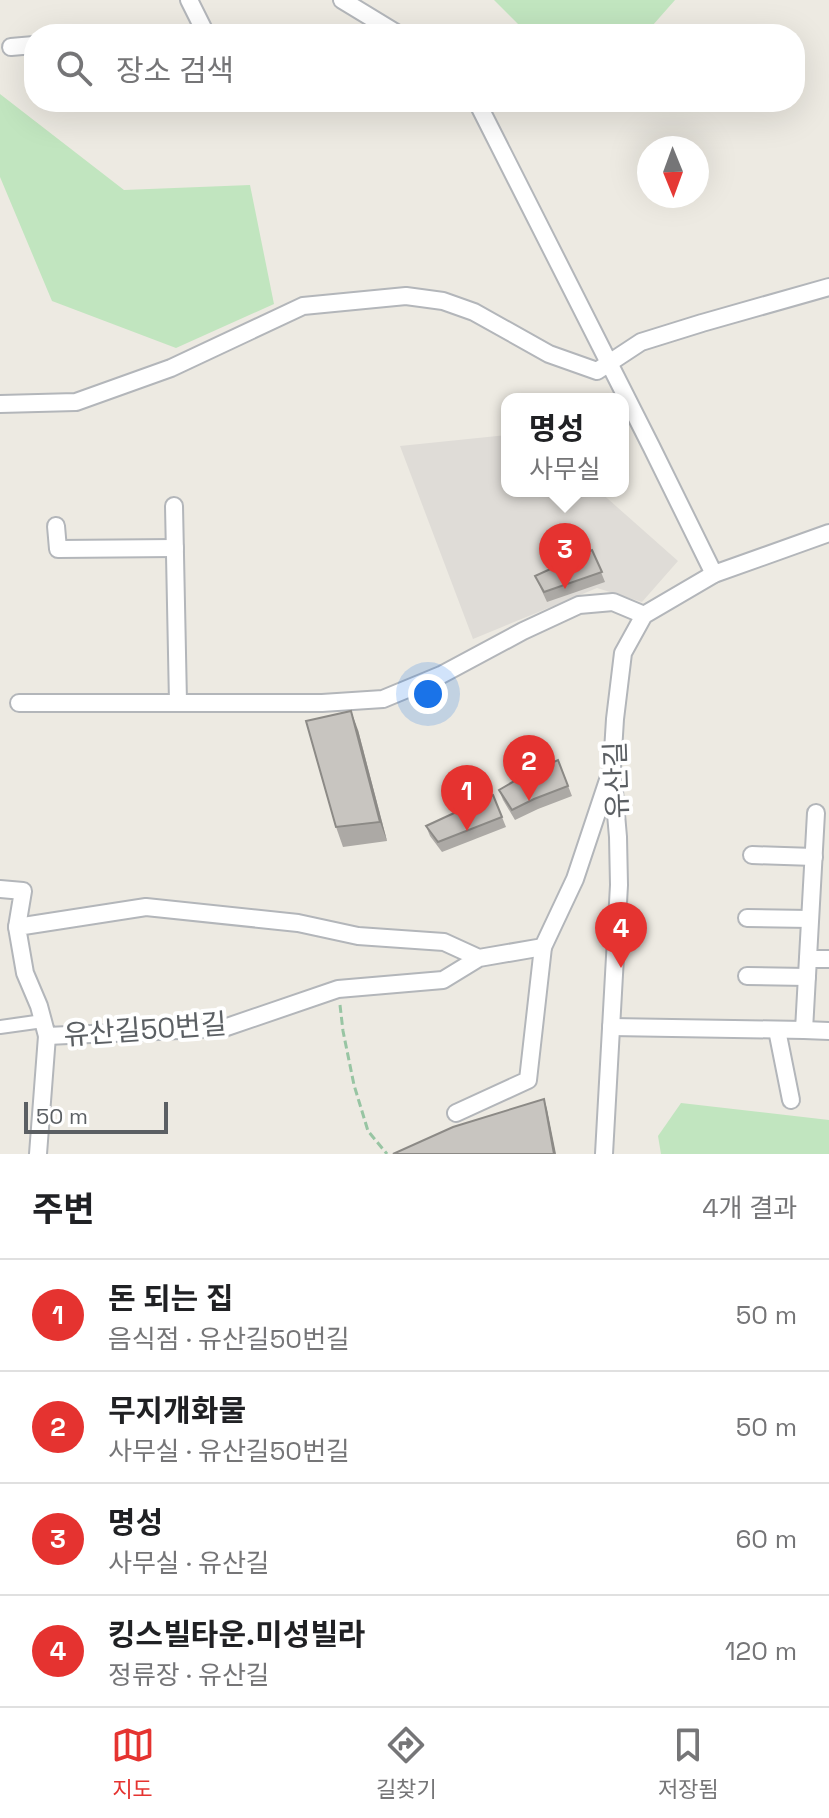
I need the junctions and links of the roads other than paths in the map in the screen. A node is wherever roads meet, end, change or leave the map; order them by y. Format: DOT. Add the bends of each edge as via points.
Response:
graph roads {
  1 [pos="189,0"];
  2 [pos="342,0"];
  3 [pos="201,24"];
  4 [pos="382,24"];
  5 [pos="24,46"];
  6 [pos="11,47"];
  7 [pos="482,112"];
  8 [pos="829,287"];
  9 [pos="608,364"];
  10 [pos="623,393"];
  11 [pos="0,404"];
  12 [pos="629,404"];
  13 [pos="174,506"];
  14 [pos="56,526"];
  15 [pos="829,533"];
  16 [pos="175,548"];
  17 [pos="714,574"];
  18 [pos="644,615"];
  19 [pos="178,702"];
  20 [pos="19,703"];
  21 [pos="612,768"];
  22 [pos="816,813"];
  23 [pos="752,855"];
  24 [pos="819,868"];
  25 [pos="0,889"];
  26 [pos="747,918"];
  27 [pos="810,919"];
  28 [pos="17,927"];
  29 [pos="543,947"];
  30 [pos="479,958"];
  31 [pos="808,959"];
  32 [pos="829,959"];
  33 [pos="747,976"];
  34 [pos="807,977"];
  35 [pos="0,1027"];
  36 [pos="611,1027"];
  37 [pos="45,1028"];
  38 [pos="777,1030"];
  39 [pos="804,1030"];
  40 [pos="829,1031"];
  41 [pos="791,1100"];
  42 [pos="456,1113"];
  43 [pos="39,1150"];
  44 [pos="24,1154"];
  45 [pos="604,1154"];
  1 -- 3 [label="street"];
  2 -- 4 [label="street"];
  5 -- 6 [label="street"];
  7 -- 9 [label="street"];
  8 -- 9 [label="street" via="641,342"];
  9 -- 10 [label="street"];
  9 -- 11 [label="street" via="597,371 549,354 474,312 406,296 303,306 171,368 76,402"];
  12 -- 17 [label="street"];
  13 -- 16 [label="street"];
  14 -- 16 [label="street" via="58,549"];
  15 -- 17 [label="street"];
  16 -- 19 [label="street"];
  17 -- 18 [label="street"];
  18 -- 19 [label="street" via="613,602 579,605 383,699"];
  18 -- 21 [label="street, 유산길" via="623,653"];
  19 -- 20 [label="street"];
  21 -- 29 [label="street" via="571,889"];
  21 -- 36 [label="street, 유산길" via="619,885"];
  22 -- 24 [label="street"];
  23 -- 24 [label="street"];
  24 -- 27 [label="street"];
  25 -- 28 [label="street, 유산길50번길" via="23,891"];
  26 -- 27 [label="street"];
  27 -- 31 [label="street"];
  28 -- 30 [label="street" via="146,907 298,923 358,936 444,942"];
  28 -- 37 [label="street, 유산길50번길" via="25,973"];
  29 -- 30 [label="street, 유산길50번길"];
  29 -- 42 [label="street" via="528,1080"];
  30 -- 37 [label="street, 유산길50번길" via="443,980 338,989 224,1028"];
  31 -- 32 [label="street"];
  31 -- 34 [label="street"];
  33 -- 34 [label="street"];
  34 -- 39 [label="street"];
  35 -- 37 [label="street"];
  36 -- 38 [label="street"];
  36 -- 45 [label="street, 유산길"];
  37 -- 43 [label="street"];
  38 -- 39 [label="street"];
  38 -- 41 [label="street"];
  39 -- 40 [label="street"];
  43 -- 44 [label="street"];
}
